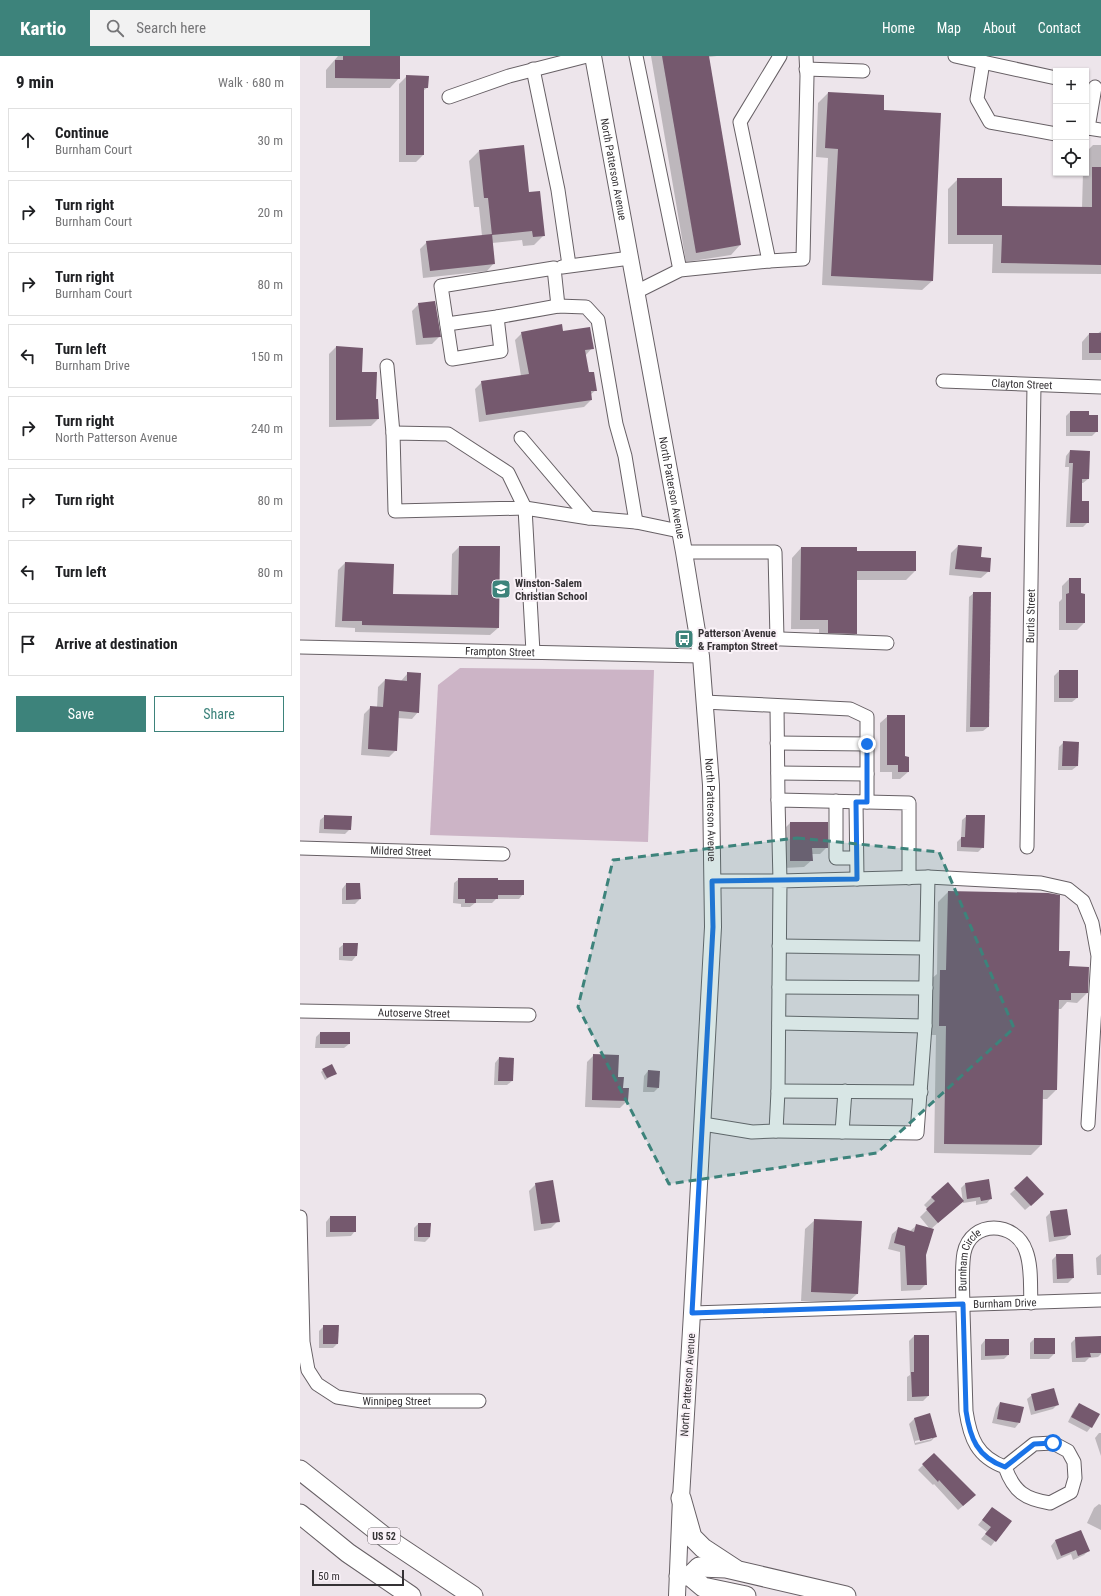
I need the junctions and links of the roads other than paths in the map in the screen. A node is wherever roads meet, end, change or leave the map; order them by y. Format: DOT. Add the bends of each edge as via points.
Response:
graph roads {
  1 [pos="587,56"];
  2 [pos="593,56"];
  3 [pos="636,56"];
  4 [pos="780,56"];
  5 [pos="955,56"];
  6 [pos="983,62"];
  7 [pos="806,63"];
  8 [pos="533,69"];
  9 [pos="863,71"];
  10 [pos="1053,77"];
  11 [pos="1094,87"];
  12 [pos="449,97"];
  13 [pos="1092,129"];
  14 [pos="1053,133"];
  15 [pos="630,258"];
  16 [pos="769,261"];
  17 [pos="569,265"];
  18 [pos="554,268"];
  19 [pos="680,270"];
  20 [pos="636,292"];
  21 [pos="558,306"];
  22 [pos="497,317"];
  23 [pos="447,324"];
  24 [pos="388,366"];
  25 [pos="943,381"];
  26 [pos="1034,385"];
  27 [pos="1101,388"];
  28 [pos="393,433"];
  29 [pos="521,438"];
  30 [pos="525,508"];
  31 [pos="589,518"];
  32 [pos="636,522"];
  33 [pos="679,531"];
  34 [pos="684,552"];
  35 [pos="698,638"];
  36 [pos="777,639"];
  37 [pos="888,643"];
  38 [pos="300,647"];
  39 [pos="533,652"];
  40 [pos="701,656"];
  41 [pos="704,702"];
  42 [pos="777,706"];
  43 [pos="777,743"];
  44 [pos="867,744"];
  45 [pos="778,773"];
  46 [pos="867,774"];
  47 [pos="778,800"];
  48 [pos="836,802"];
  49 [pos="861,802"];
  50 [pos="1027,847"];
  51 [pos="300,848"];
  52 [pos="503,854"];
  53 [pos="856,858"];
  54 [pos="928,877"];
  55 [pos="909,878"];
  56 [pos="857,879"];
  57 [pos="712,881"];
  58 [pos="780,881"];
  59 [pos="780,946"];
  60 [pos="926,948"];
  61 [pos="779,987"];
  62 [pos="926,988"];
  63 [pos="300,1011"];
  64 [pos="529,1015"];
  65 [pos="779,1023"];
  66 [pos="925,1026"];
  67 [pos="778,1091"];
  68 [pos="845,1091"];
  69 [pos="921,1092"];
  70 [pos="703,1124"];
  71 [pos="1088,1124"];
  72 [pos="776,1131"];
  73 [pos="842,1132"];
  74 [pos="300,1217"];
  75 [pos="1101,1300"];
  76 [pos="1031,1302"];
  77 [pos="963,1304"];
  78 [pos="692,1313"];
  79 [pos="479,1400"];
  80 [pos="1005,1467"];
  81 [pos="300,1470"];
  82 [pos="681,1498"];
  83 [pos="300,1514"];
  84 [pos="740,1572"];
  85 [pos="684,1576"];
  86 [pos="411,1596"];
  87 [pos="473,1596"];
  88 [pos="677,1596"];
  89 [pos="741,1596"];
  90 [pos="745,1596"];
  91 [pos="846,1596"];
  1 -- 8 [label="street"];
  2 -- 15 [label="main road, North Patterson Avenue"];
  3 -- 19 [label="street"];
  4 -- 16 [label="street" via="740,122"];
  5 -- 6 [label="street"];
  6 -- 10 [label="street"];
  6 -- 14 [label="street" via="977,100 990,122"];
  7 -- 9 [label="street"];
  7 -- 16 [label="street" via="803,259"];
  8 -- 12 [label="street"];
  8 -- 17 [label="street" via="558,190"];
  11 -- 13 [label="street"];
  15 -- 17 [label="street"];
  15 -- 20 [label="main road, North Patterson Avenue"];
  16 -- 19 [label="street"];
  17 -- 18 [label="street"];
  18 -- 21 [label="street"];
  18 -- 23 [label="street" via="441,286"];
  19 -- 20 [label="street"];
  20 -- 33 [label="main road, North Patterson Avenue"];
  21 -- 22 [label="street"];
  21 -- 32 [label="street" via="586,307 598,320 616,424 626,456"];
  22 -- 23 [label="street"];
  22 -- 23 [label="street" via="501,351 452,359"];
  24 -- 28 [label="street"];
  25 -- 26 [label="street, Clayton Street"];
  26 -- 27 [label="street, Clayton Street"];
  26 -- 50 [label="street, Burtis Street"];
  28 -- 30 [label="street" via="448,434 508,473"];
  28 -- 30 [label="street" via="395,511"];
  29 -- 31 [label="street"];
  30 -- 31 [label="street"];
  30 -- 39 [label="street"];
  31 -- 32 [label="street"];
  32 -- 33 [label="street"];
  33 -- 34 [label="main road, North Patterson Avenue"];
  34 -- 35 [label="main road, North Patterson Avenue"];
  34 -- 36 [label="street" via="775,552"];
  35 -- 36 [label="street"];
  35 -- 40 [label="main road, North Patterson Avenue"];
  36 -- 37 [label="street"];
  38 -- 39 [label="street, Frampton Street"];
  39 -- 40 [label="street, Frampton Street"];
  40 -- 41 [label="main road, North Patterson Avenue"];
  41 -- 42 [label="street"];
  41 -- 57 [label="main road, North Patterson Avenue" via="711,785"];
  42 -- 43 [label="street"];
  42 -- 44 [label="street" via="850,710 867,717"];
  43 -- 44 [label="street"];
  43 -- 45 [label="street"];
  44 -- 46 [label="street"];
  45 -- 46 [label="street"];
  45 -- 47 [label="street"];
  46 -- 49 [label="street"];
  47 -- 48 [label="street"];
  47 -- 58 [label="street"];
  48 -- 49 [label="street"];
  48 -- 53 [label="street" via="836,858"];
  49 -- 53 [label="street"];
  49 -- 55 [label="street" via="909,802"];
  51 -- 52 [label="street, Mildred Street"];
  53 -- 56 [label="street"];
  54 -- 55 [label="street"];
  54 -- 60 [label="street"];
  54 -- 71 [label="street" via="1041,883 1068,889 1083,901 1092,923 1098,956"];
  55 -- 56 [label="street"];
  56 -- 58 [label="street"];
  57 -- 58 [label="street"];
  57 -- 70 [label="main road, North Patterson Avenue" via="713,927"];
  58 -- 59 [label="street"];
  59 -- 60 [label="street"];
  59 -- 61 [label="street"];
  60 -- 62 [label="street"];
  61 -- 62 [label="street"];
  61 -- 65 [label="street"];
  62 -- 66 [label="street"];
  63 -- 64 [label="street, Autoserve Street"];
  65 -- 66 [label="street"];
  65 -- 67 [label="street"];
  66 -- 69 [label="street"];
  67 -- 68 [label="street"];
  67 -- 72 [label="street"];
  68 -- 69 [label="street"];
  68 -- 73 [label="street"];
  69 -- 73 [label="street" via="917,1133"];
  70 -- 72 [label="street" via="752,1132"];
  70 -- 78 [label="main road, North Patterson Avenue"];
  72 -- 73 [label="street"];
  74 -- 79 [label="street, Winnipeg Street" via="303,1342 308,1370 317,1384 337,1397 362,1401"];
  75 -- 76 [label="street, Burnham Drive"];
  76 -- 77 [label="street, Burnham Drive"];
  76 -- 77 [label="street, Burnham Circle" via="1029,1268 1024,1246 1017,1237 1007,1231 991,1228 975,1233 964,1253"];
  77 -- 78 [label="street, Burnham Drive"];
  77 -- 80 [label="street, Burnham Circle" via="968,1427 978,1448 994,1463"];
  78 -- 82 [label="main road, North Patterson Avenue"];
  80 -- 80 [label="street" via="1015,1489 1036,1501 1050,1503 1071,1492 1076,1478 1074,1462 1068,1451 1053,1443 1034,1444"];
  81 -- 87 [label="highway, US 52" via="386,1538"];
  82 -- 84 [label="highway" via="692,1537 703,1548"];
  82 -- 85 [label="main road, North Patterson Avenue"];
  83 -- 86 [label="highway" via="348,1553"];
  84 -- 85 [label="highway" via="726,1568 699,1567"];
  84 -- 91 [label="highway"];
  85 -- 88 [label="main road, North Patterson Avenue"];
  85 -- 90 [label="highway" via="703,1587"];
  89 -- 90 [label="highway"];
}
